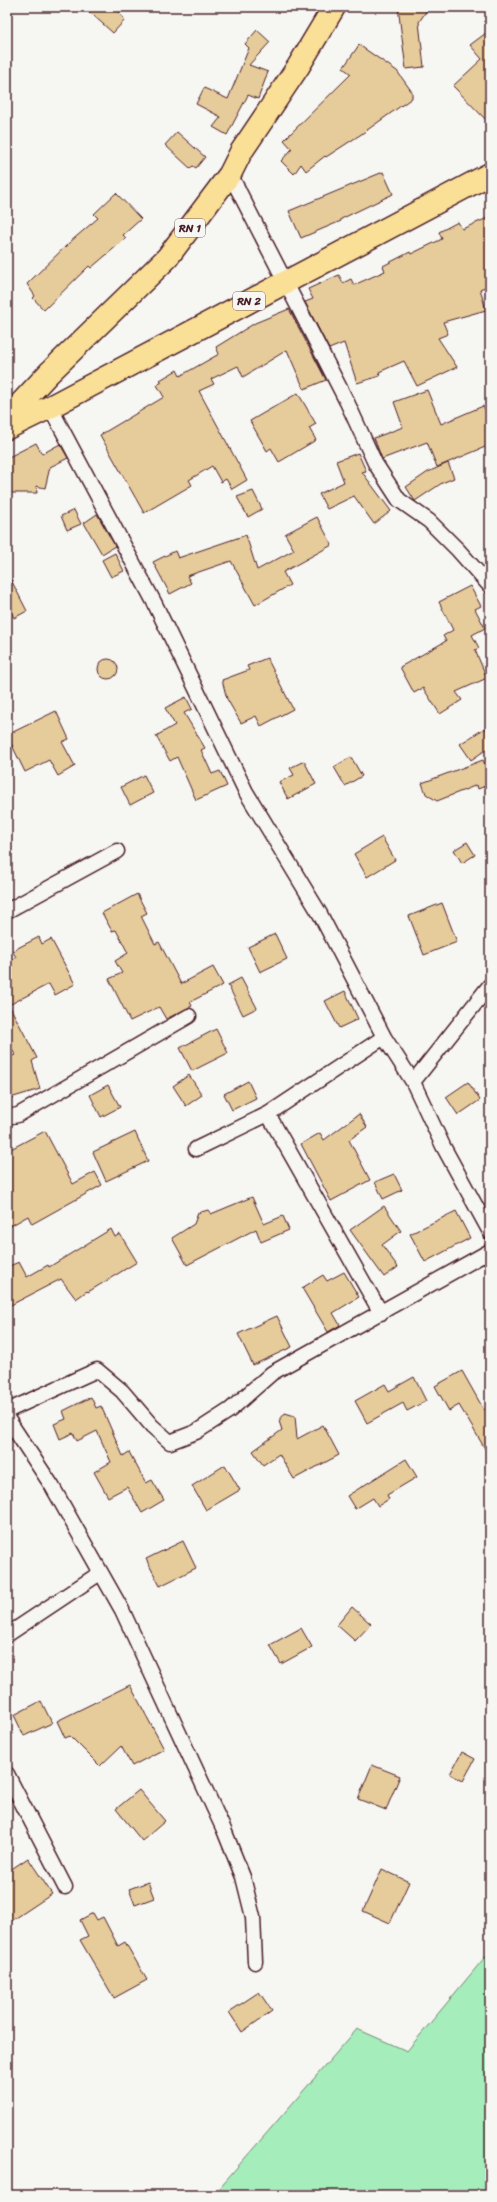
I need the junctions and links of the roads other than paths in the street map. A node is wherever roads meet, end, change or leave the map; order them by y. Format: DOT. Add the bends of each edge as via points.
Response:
graph roads {
  1 [pos="334,7"];
  2 [pos="230,174"];
  3 [pos="490,174"];
  4 [pos="286,282"];
  5 [pos="50,407"];
  6 [pos="7,418"];
  7 [pos="7,428"];
  8 [pos="490,586"];
  9 [pos="117,851"];
  10 [pos="7,911"];
  11 [pos="490,985"];
  12 [pos="188,1016"];
  13 [pos="384,1036"];
  14 [pos="413,1082"];
  15 [pos="268,1114"];
  16 [pos="7,1117"];
  17 [pos="196,1149"];
  18 [pos="490,1232"];
  19 [pos="490,1251"];
  20 [pos="381,1313"];
  21 [pos="7,1411"];
  22 [pos="7,1418"];
  23 [pos="100,1573"];
  24 [pos="7,1635"];
  25 [pos="7,1774"];
  26 [pos="65,1887"];
  27 [pos="255,1962"];
  1 -- 2 [label="main road, RN 1" via="241,152"];
  2 -- 4 [label="street"];
  2 -- 6 [label="main road, RN 1" via="167,258 48,373"];
  3 -- 4 [label="main road, RN 2"];
  4 -- 5 [label="main road, RN 2"];
  4 -- 8 [label="street" via="375,463 398,500 429,521"];
  5 -- 7 [label="main road, RN 2"];
  5 -- 13 [label="street" via="154,602 246,792 320,914"];
  9 -- 10 [label="street"];
  11 -- 14 [label="street"];
  12 -- 16 [label="street" via="18,1115"];
  13 -- 14 [label="street"];
  13 -- 15 [label="street"];
  14 -- 18 [label="street" via="443,1146"];
  15 -- 17 [label="street"];
  15 -- 20 [label="street"];
  19 -- 20 [label="street"];
  20 -- 21 [label="street" via="272,1373 230,1410 196,1432 170,1442 152,1426 122,1391 97,1370"];
  22 -- 23 [label="street" via="52,1486"];
  23 -- 24 [label="street"];
  23 -- 27 [label="street" via="122,1610 224,1830 243,1877 254,1917"];
  25 -- 26 [label="street"];
}
